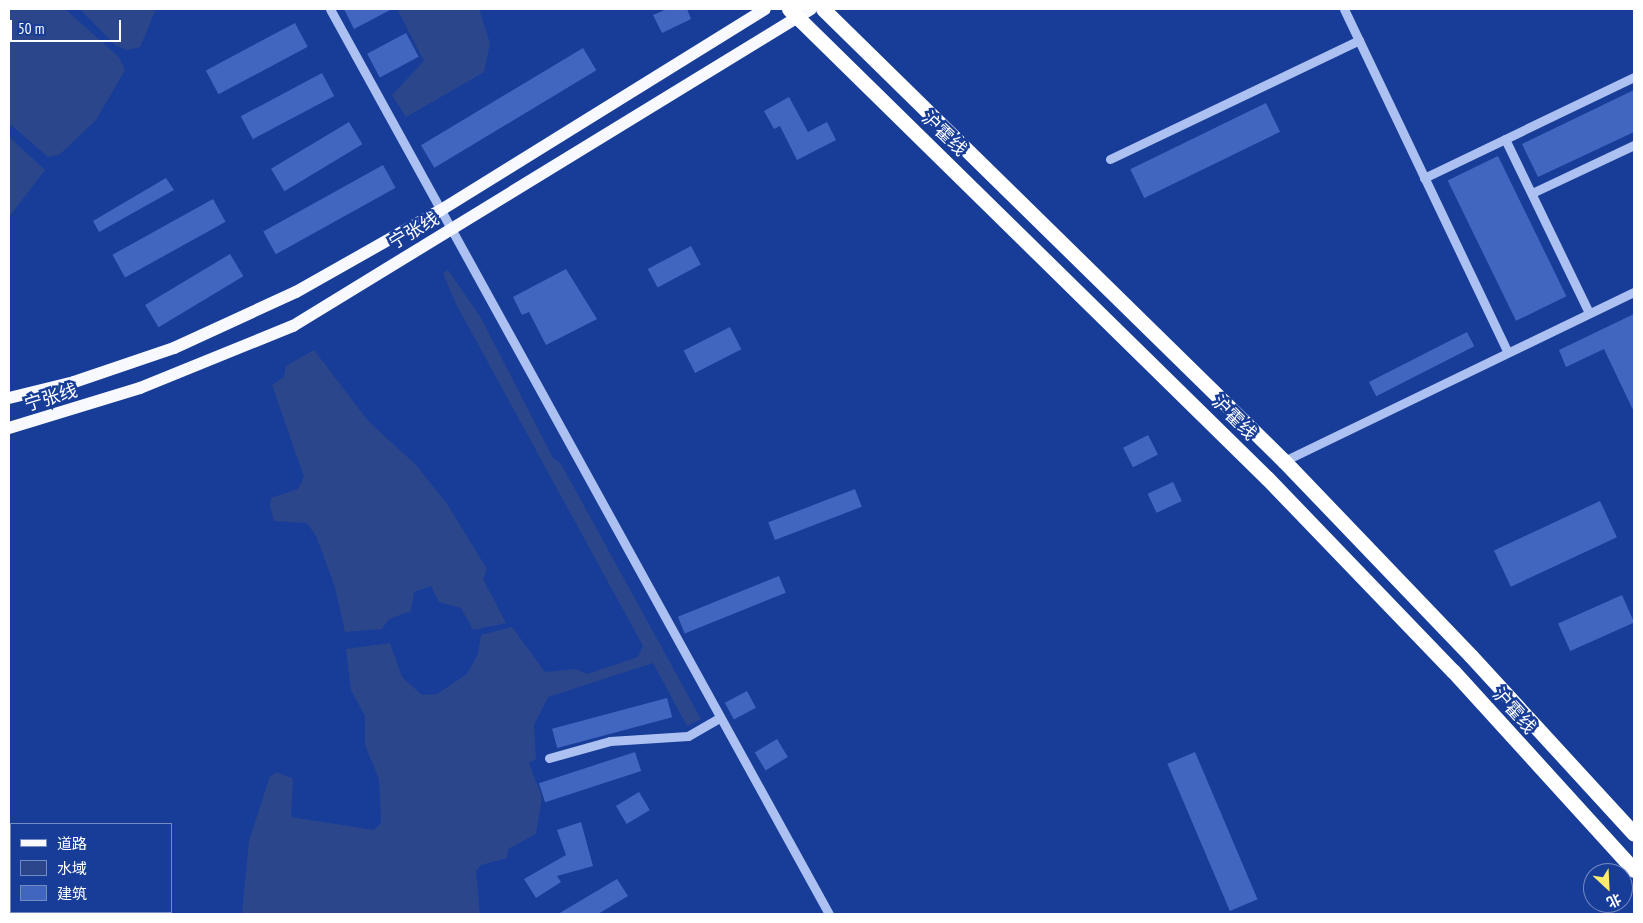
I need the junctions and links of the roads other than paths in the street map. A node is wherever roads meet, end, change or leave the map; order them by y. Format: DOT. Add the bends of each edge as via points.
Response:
graph roads {
  1 [pos="330,9"];
  2 [pos="765,9"];
  3 [pos="823,9"];
  4 [pos="1344,9"];
  5 [pos="799,11"];
  6 [pos="1359,40"];
  7 [pos="1634,76"];
  8 [pos="1505,139"];
  9 [pos="1634,145"];
  10 [pos="1110,159"];
  11 [pos="1424,178"];
  12 [pos="1532,193"];
  13 [pos="441,210"];
  14 [pos="452,229"];
  15 [pos="1634,292"];
  16 [pos="1589,313"];
  17 [pos="1507,351"];
  18 [pos="9,398"];
  19 [pos="9,428"];
  20 [pos="1284,461"];
  21 [pos="1267,478"];
  22 [pos="719,718"];
  23 [pos="550,758"];
  24 [pos="1634,834"];
  25 [pos="1634,870"];
  26 [pos="829,914"];
  1 -- 13 [label="street"];
  2 -- 13 [label="main road, 宁张线"];
  3 -- 20 [label="highway, 沪霍线"];
  4 -- 6 [label="street"];
  5 -- 14 [label="main road, 宁张线"];
  5 -- 21 [label="highway, 沪霍线"];
  6 -- 10 [label="street"];
  6 -- 11 [label="street"];
  7 -- 8 [label="street"];
  8 -- 11 [label="street"];
  8 -- 12 [label="street"];
  9 -- 12 [label="street"];
  11 -- 17 [label="street"];
  12 -- 16 [label="street"];
  13 -- 14 [label="street"];
  13 -- 18 [label="main road, 宁张线" via="296,292 174,348 74,382"];
  14 -- 19 [label="main road, 宁张线" via="292,326 140,388"];
  14 -- 22 [label="street"];
  15 -- 16 [label="street"];
  16 -- 17 [label="street"];
  17 -- 20 [label="street"];
  20 -- 21 [label="highway"];
  20 -- 24 [label="highway, 沪霍线" via="1471,656"];
  21 -- 25 [label="highway, 沪霍线" via="1453,672"];
  22 -- 23 [label="street" via="688,736 610,741"];
  22 -- 26 [label="street"];
}
